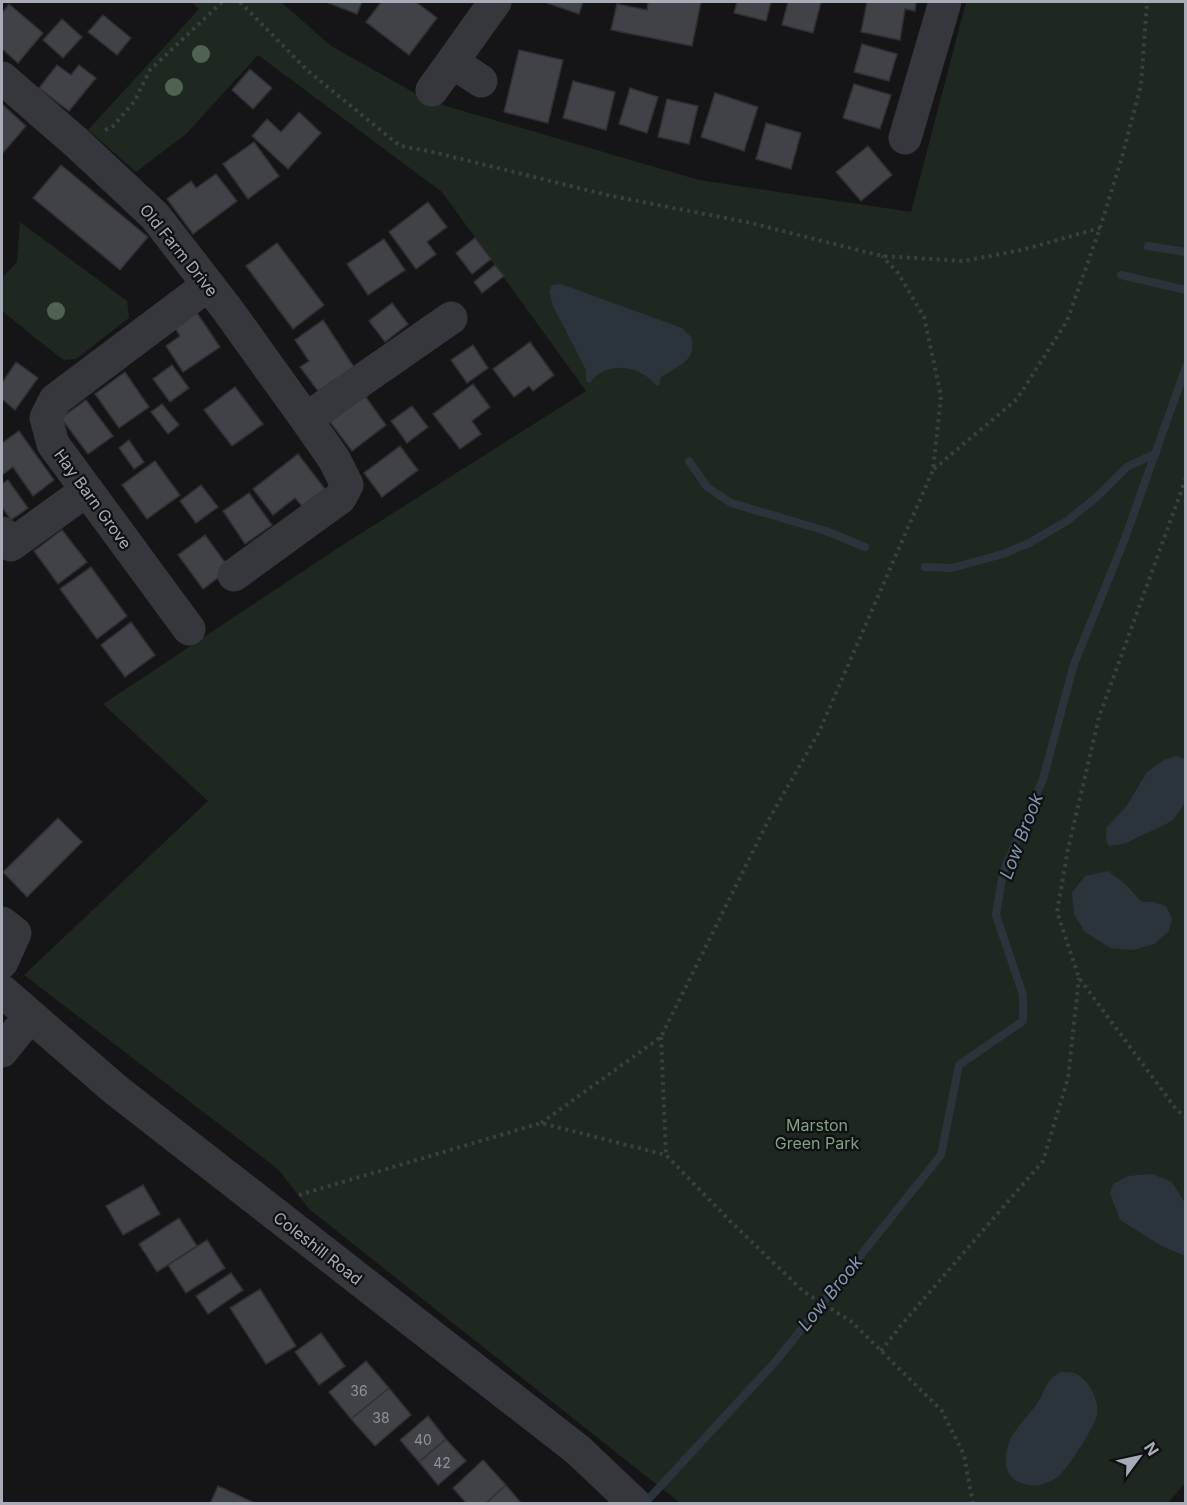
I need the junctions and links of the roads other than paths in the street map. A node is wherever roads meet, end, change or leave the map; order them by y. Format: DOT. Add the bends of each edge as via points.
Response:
graph roads {
  1 [pos="495,2"];
  2 [pos="945,2"];
  3 [pos="452,62"];
  4 [pos="2,78"];
  5 [pos="481,81"];
  6 [pos="432,90"];
  7 [pos="905,138"];
  8 [pos="208,285"];
  9 [pos="451,318"];
  10 [pos="306,419"];
  11 [pos="87,490"];
  12 [pos="2,533"];
  13 [pos="234,575"];
  14 [pos="189,629"];
  15 [pos="2,922"];
  16 [pos="2,962"];
  17 [pos="2,991"];
  18 [pos="30,1016"];
  19 [pos="2,1051"];
  20 [pos="635,1503"];
  1 -- 3 [label="street"];
  2 -- 7 [label="street"];
  3 -- 5 [label="street"];
  3 -- 6 [label="street"];
  4 -- 8 [label="street, Old Farm Drive" via="155,216"];
  8 -- 10 [label="street, Old Farm Drive"];
  8 -- 11 [label="street, Hay Barn Grove" via="55,400 46,418 53,444"];
  9 -- 10 [label="street"];
  10 -- 13 [label="street, Old Farm Drive" via="347,485 340,498"];
  11 -- 12 [label="street" via="11,545"];
  11 -- 14 [label="street, Hay Barn Grove"];
  15 -- 16 [label="street" via="15,933"];
  17 -- 18 [label="street, Coleshill Road"];
  18 -- 19 [label="street"];
  18 -- 20 [label="street, Coleshill Road" via="116,1090 578,1450"];
}
